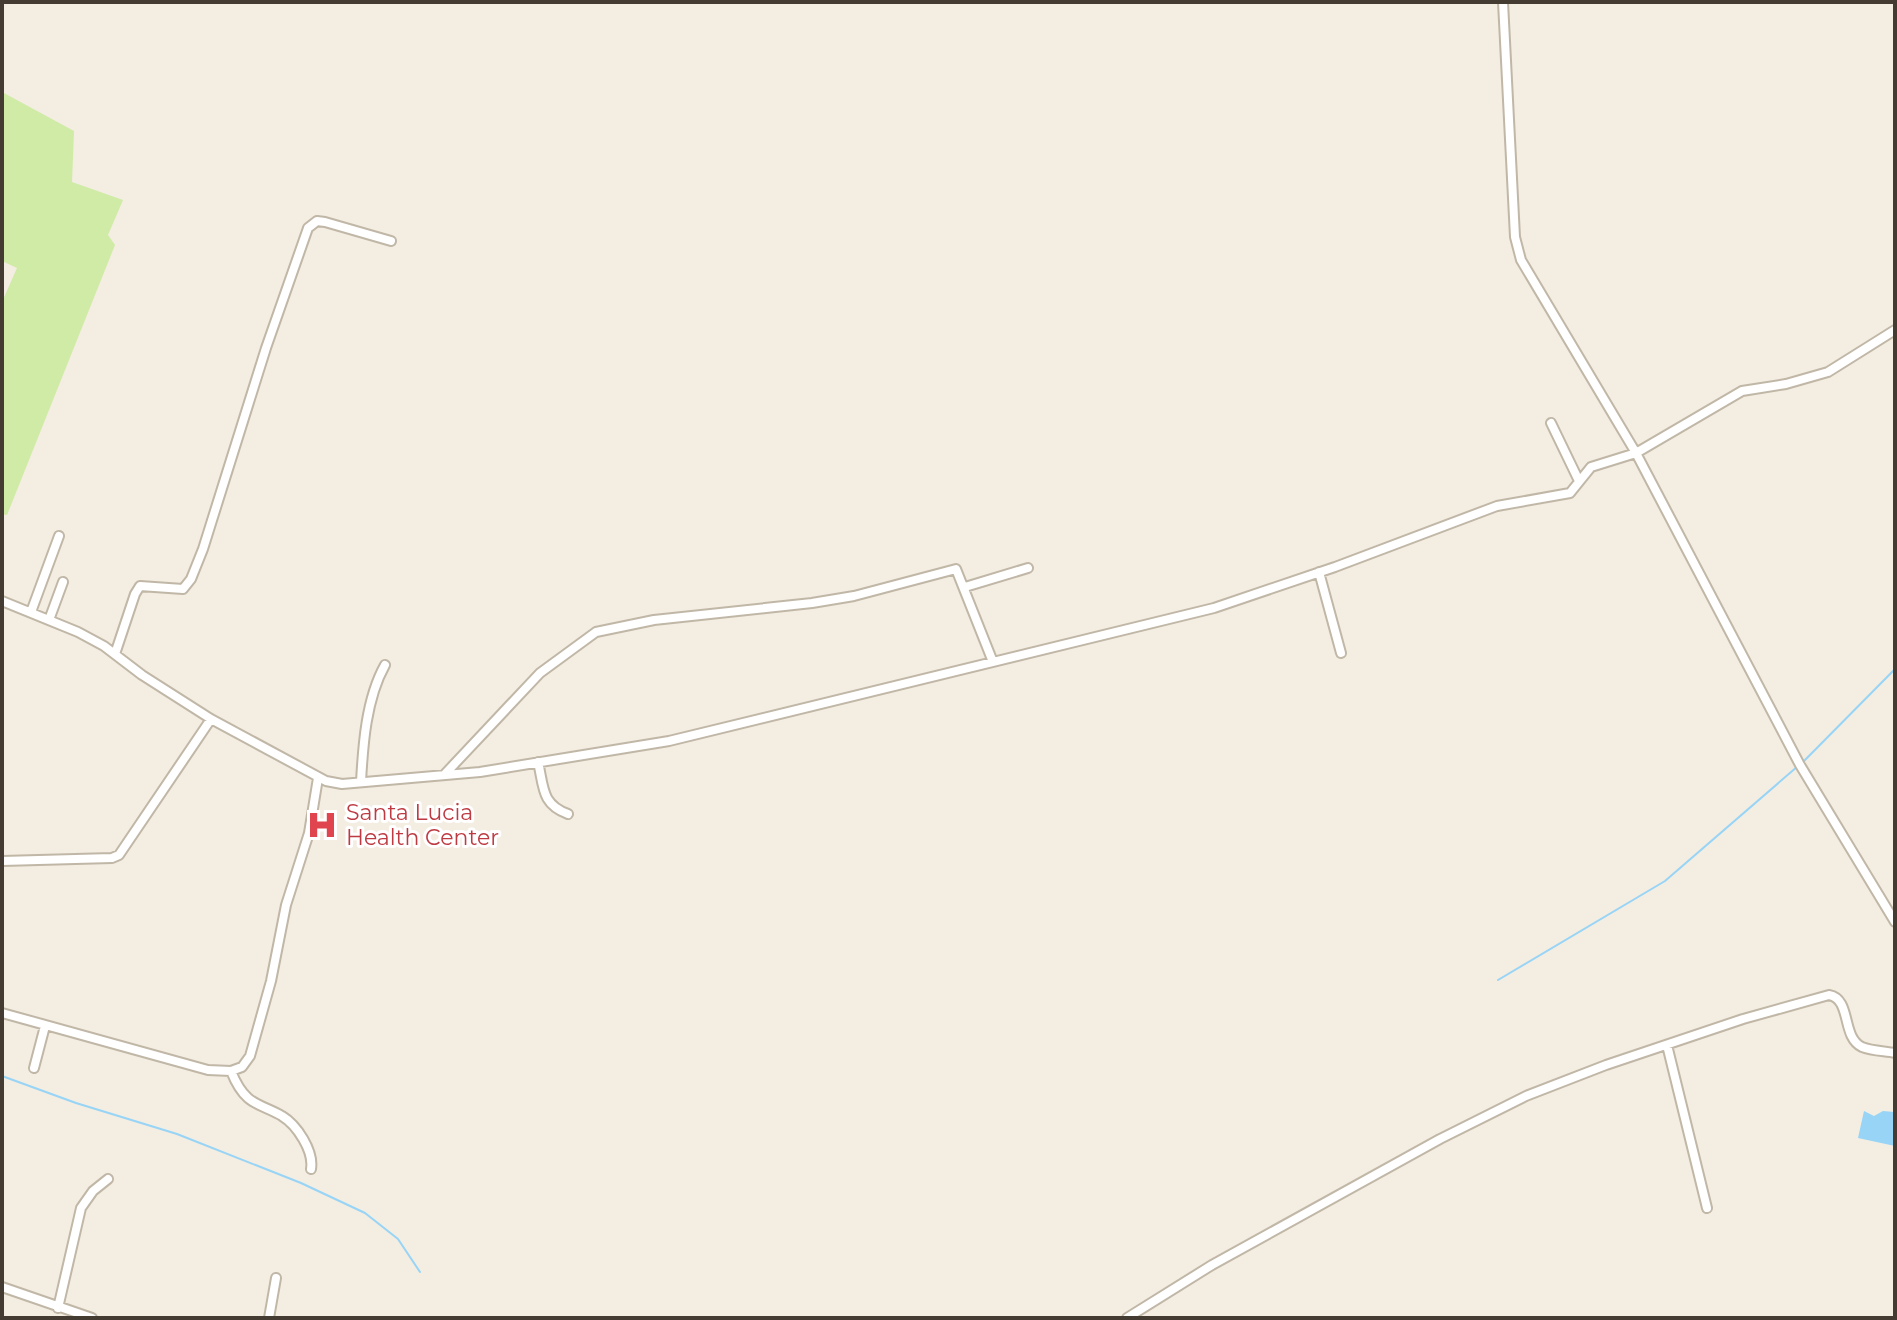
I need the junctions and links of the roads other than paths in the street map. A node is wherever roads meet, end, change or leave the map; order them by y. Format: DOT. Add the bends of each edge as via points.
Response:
graph roads {
  1 [pos="1503,2"];
  2 [pos="391,241"];
  3 [pos="1895,330"];
  4 [pos="1551,423"];
  5 [pos="1636,453"];
  6 [pos="1579,481"];
  7 [pos="59,536"];
  8 [pos="1028,568"];
  9 [pos="1319,572"];
  10 [pos="63,582"];
  11 [pos="965,587"];
  12 [pos="41,588"];
  13 [pos="58,595"];
  14 [pos="2,601"];
  15 [pos="31,612"];
  16 [pos="49,620"];
  17 [pos="1341,653"];
  18 [pos="115,654"];
  19 [pos="993,662"];
  20 [pos="385,665"];
  21 [pos="211,719"];
  22 [pos="538,762"];
  23 [pos="444,776"];
  24 [pos="318,778"];
  25 [pos="361,782"];
  26 [pos="568,814"];
  27 [pos="2,861"];
  28 [pos="1895,922"];
  29 [pos="2,1013"];
  30 [pos="45,1026"];
  31 [pos="1667,1045"];
  32 [pos="1895,1053"];
  33 [pos="34,1068"];
  34 [pos="231,1071"];
  35 [pos="311,1169"];
  36 [pos="108,1179"];
  37 [pos="1707,1208"];
  38 [pos="276,1278"];
  39 [pos="2,1287"];
  40 [pos="58,1308"];
  41 [pos="92,1318"];
  42 [pos="269,1318"];
  43 [pos="1127,1318"];
  1 -- 5 [label="street" via="1515,237 1521,260"];
  2 -- 18 [label="street" via="325,222 308,228 191,579 183,589 140,586"];
  3 -- 5 [label="street" via="1828,372 1742,391"];
  4 -- 6 [label="street"];
  5 -- 6 [label="street" via="1591,467"];
  5 -- 28 [label="street" via="1800,765"];
  6 -- 9 [label="street" via="1570,493 1497,506"];
  7 -- 12 [label="street"];
  8 -- 11 [label="street"];
  9 -- 17 [label="street"];
  9 -- 19 [label="street" via="1214,608"];
  10 -- 13 [label="street"];
  11 -- 19 [label="street"];
  11 -- 23 [label="street" via="956,569 826,601 654,620 596,632 540,673"];
  12 -- 13 [label="street"];
  12 -- 15 [label="street"];
  13 -- 16 [label="street"];
  14 -- 15 [label="street"];
  15 -- 16 [label="street"];
  16 -- 18 [label="street"];
  18 -- 21 [label="street"];
  19 -- 22 [label="street" via="669,741"];
  20 -- 25 [label="street" via="371,707"];
  21 -- 24 [label="street"];
  21 -- 27 [label="street" via="119,855"];
  22 -- 23 [label="street"];
  22 -- 26 [label="street" via="547,802"];
  23 -- 25 [label="street"];
  24 -- 25 [label="street"];
  24 -- 34 [label="street" via="309,833 250,1056"];
  29 -- 30 [label="street"];
  30 -- 33 [label="street"];
  30 -- 34 [label="street" via="208,1070"];
  31 -- 32 [label="street" via="1834,995 1854,1040 1862,1047"];
  31 -- 37 [label="street"];
  31 -- 43 [label="street" via="1474,1120"];
  34 -- 35 [label="street" via="248,1098 292,1125 313,1159"];
  36 -- 40 [label="street" via="81,1208"];
  38 -- 42 [label="street"];
  39 -- 40 [label="street"];
  40 -- 41 [label="street"];
}
